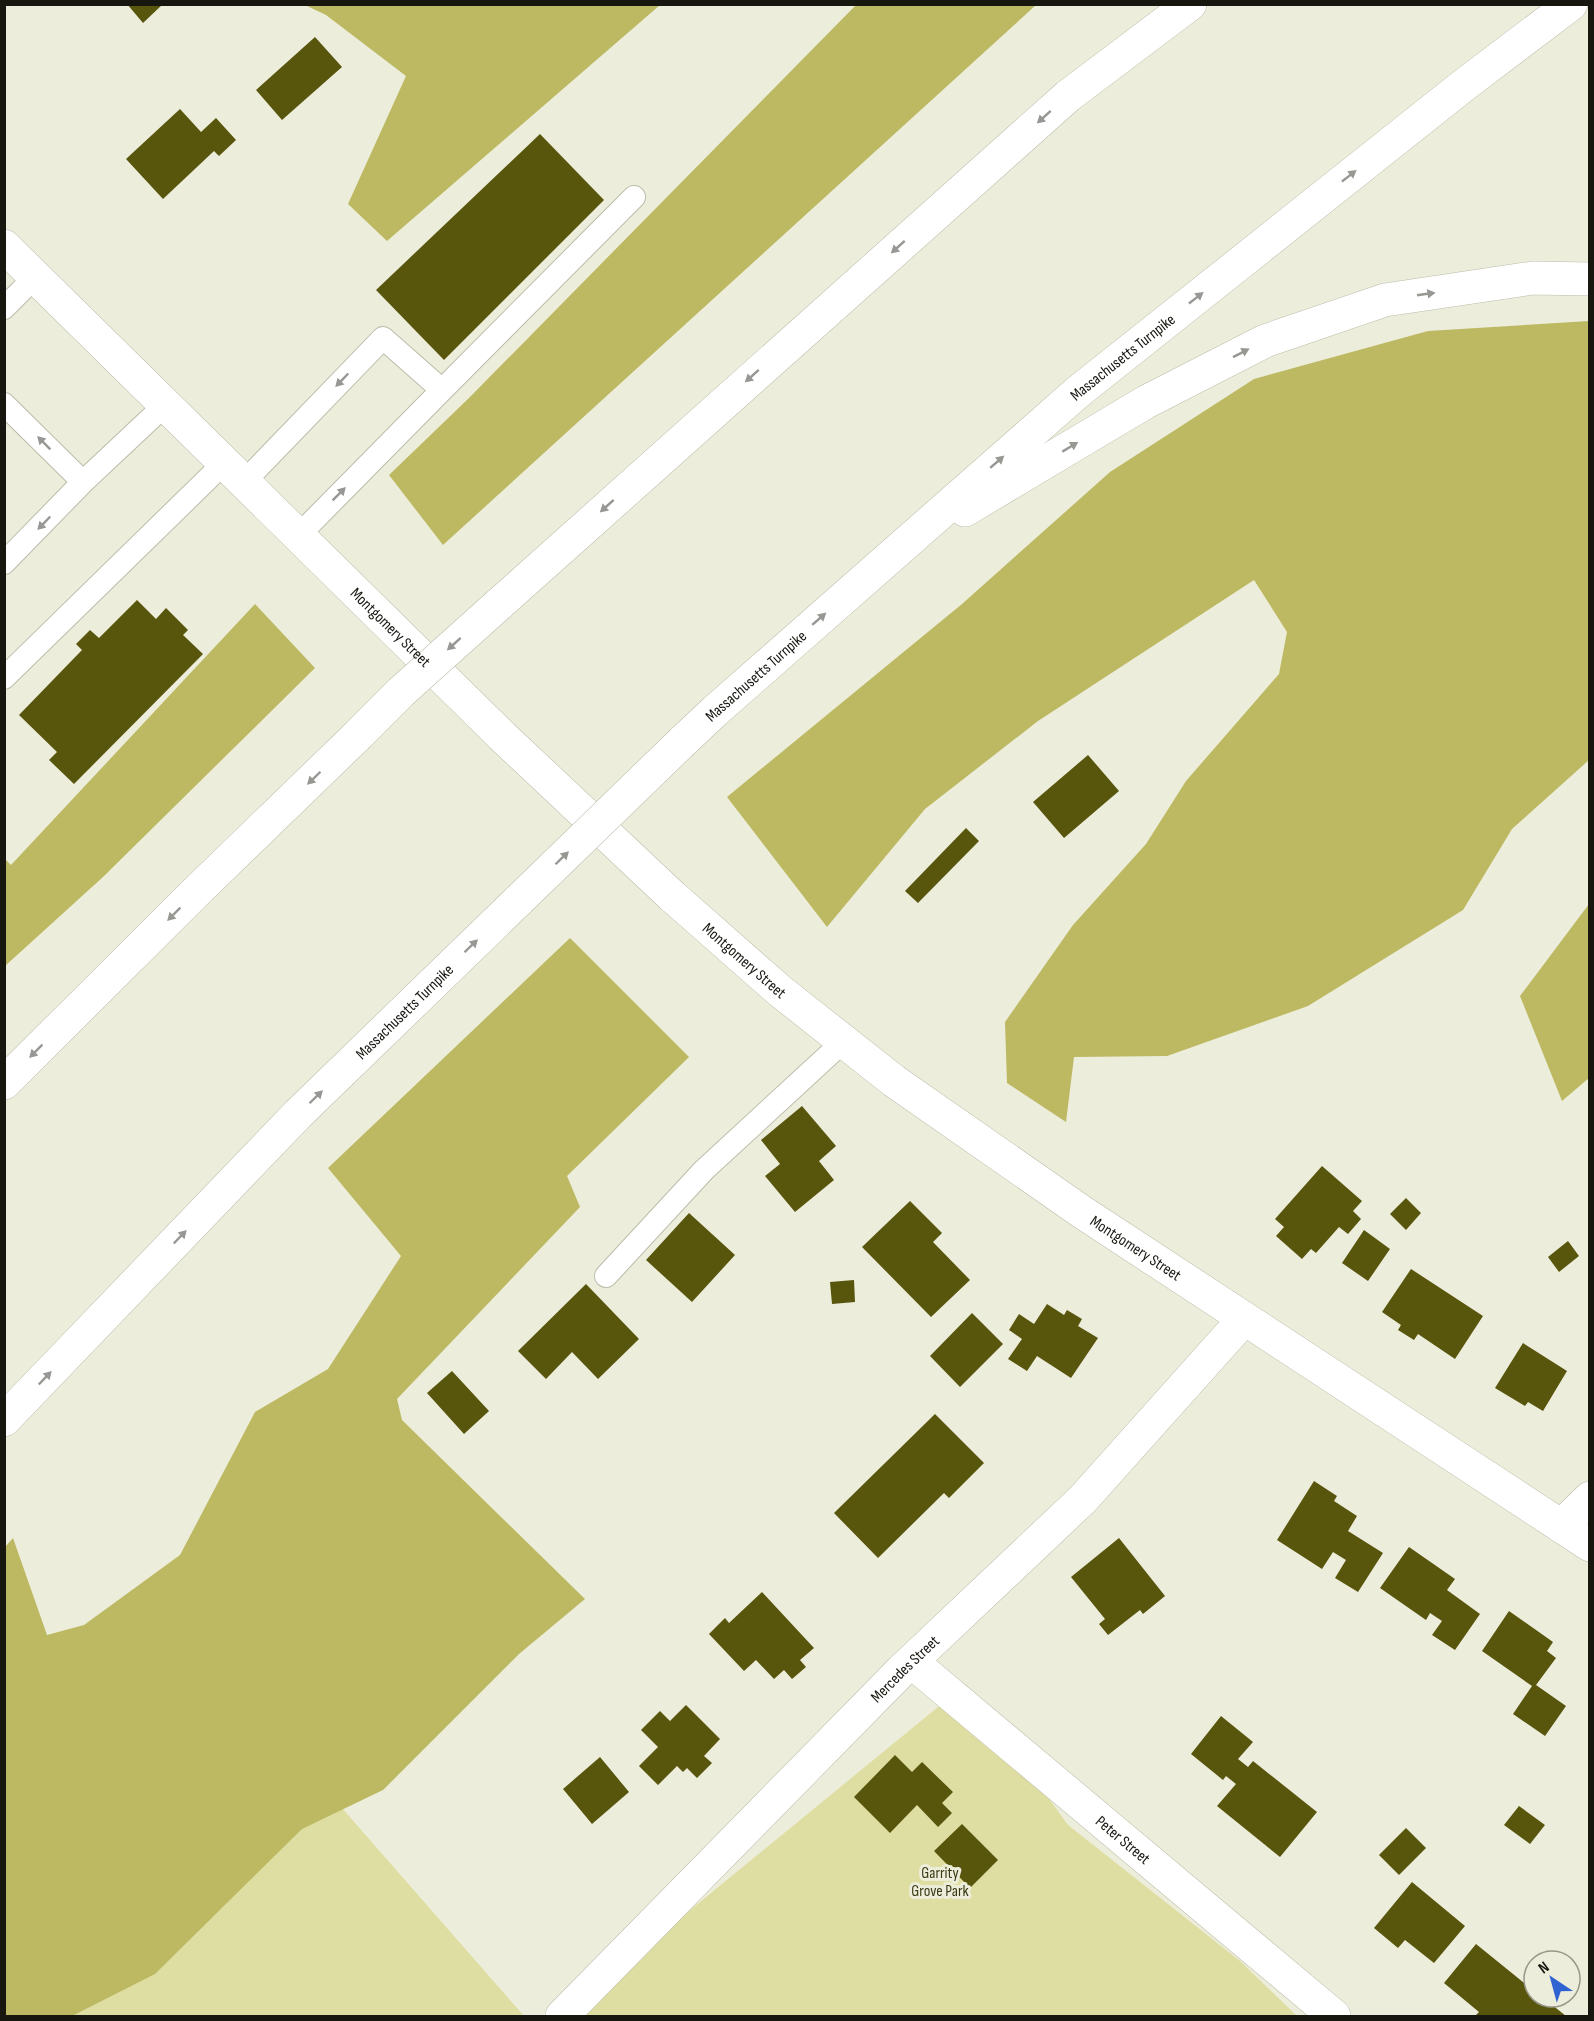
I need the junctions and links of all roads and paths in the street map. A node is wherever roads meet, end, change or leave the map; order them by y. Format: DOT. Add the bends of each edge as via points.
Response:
graph roads {
  1 [pos="1168,4"];
  2 [pos="1190,4"];
  3 [pos="1571,4"];
  4 [pos="1068,96"];
  5 [pos="634,198"];
  6 [pos="4,246"];
  7 [pos="35,277"];
  8 [pos="1590,279"];
  9 [pos="4,308"];
  10 [pos="442,390"];
  11 [pos="4,404"];
  12 [pos="165,405"];
  13 [pos="234,473"];
  14 [pos="83,482"];
  15 [pos="298,536"];
  16 [pos="894,553"];
  17 [pos="4,563"];
  18 [pos="4,678"];
  19 [pos="844,1041"];
  20 [pos="4,1083"];
  21 [pos="606,1276"];
  22 [pos="1244,1319"];
  23 [pos="4,1420"];
  24 [pos="1590,1498"];
  25 [pos="1561,1526"];
  26 [pos="1590,1545"];
  27 [pos="912,1662"];
  28 [pos="562,2016"];
  29 [pos="1334,2016"];
  1 -- 4 [label="main road"];
  2 -- 4 [label="main road"];
  16 -- 3 [label="main road, Massachusetts Turnpike, one-way" via="1079,391"];
  4 -- 20 [label="main road, one-way, bridge" via="401,692"];
  5 -- 10 [label="lane"];
  6 -- 7 [label="main road, Montgomery Street"];
  7 -- 9 [label="lane"];
  7 -- 12 [label="main road, Montgomery Street"];
  16 -- 8 [label="main road, one-way" via="1146,402 1265,341 1385,300 1533,278"];
  10 -- 13 [label="lane, one-way" via="383,338"];
  15 -- 10 [label="lane, one-way"];
  14 -- 11 [label="lane, one-way"];
  12 -- 13 [label="main road, Montgomery Street"];
  12 -- 14 [label="lane"];
  13 -- 15 [label="main road, Montgomery Street"];
  13 -- 18 [label="lane"];
  14 -- 17 [label="lane, one-way"];
  15 -- 19 [label="main road, Montgomery Street" via="501,736 672,896 780,991"];
  23 -- 16 [label="main road, Massachusetts Turnpike, one-way, bridge" via="298,1114 682,742"];
  19 -- 21 [label="lane" via="704,1170"];
  19 -- 22 [label="main road, Montgomery Street" via="894,1081 1082,1212"];
  22 -- 25 [label="main road, Montgomery Street"];
  22 -- 27 [label="main road, Mercedes Street" via="1083,1500"];
  24 -- 25 [label="main road"];
  25 -- 26 [label="main road, Montgomery Street"];
  27 -- 28 [label="main road, Mercedes Street"];
  27 -- 29 [label="main road, Peter Street"];
}
